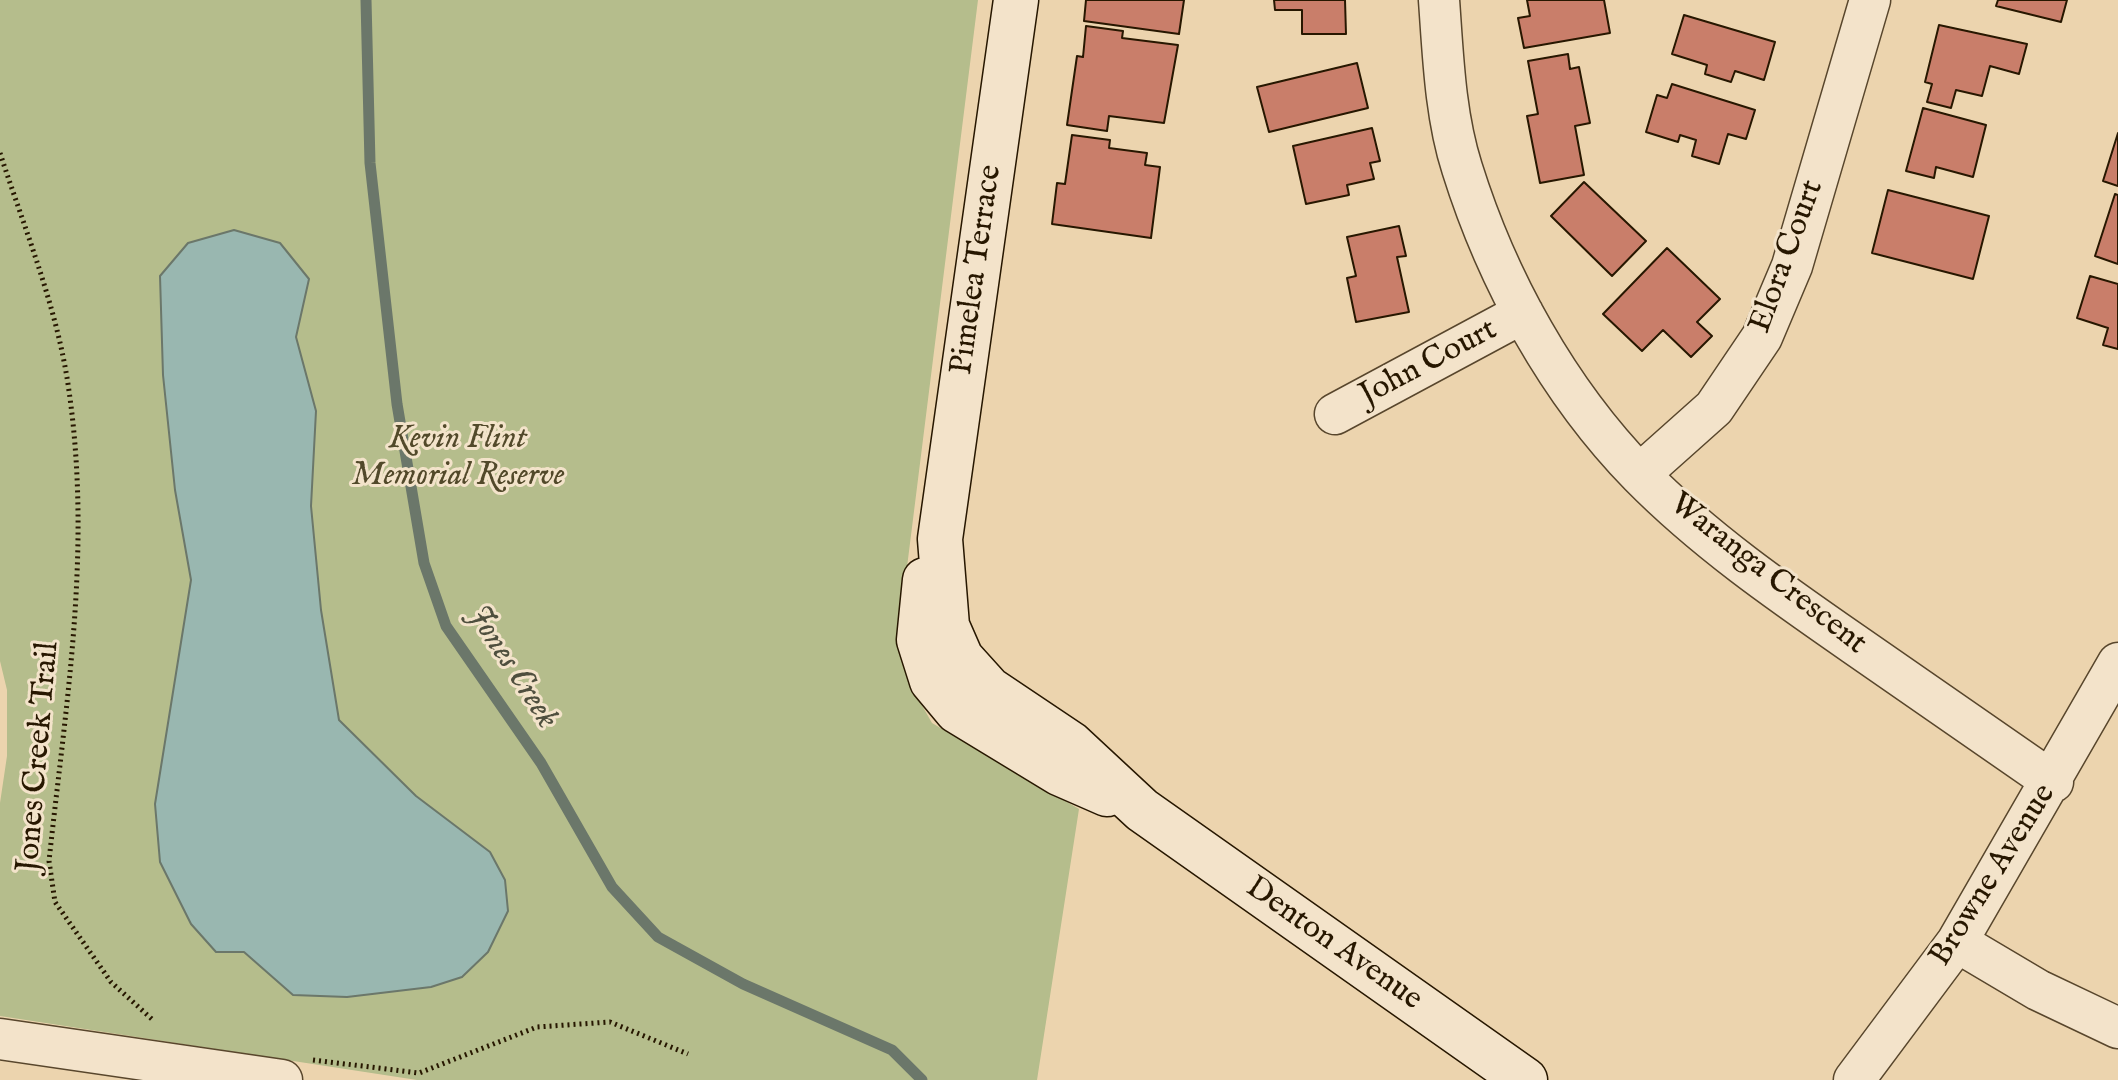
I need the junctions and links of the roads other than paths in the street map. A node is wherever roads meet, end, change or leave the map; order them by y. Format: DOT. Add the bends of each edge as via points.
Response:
graph roads {
  1 [pos="1016,0"];
  2 [pos="1439,0"];
  3 [pos="1870,0"];
  4 [pos="1523,313"];
  5 [pos="1335,414"];
  6 [pos="1640,474"];
  7 [pos="2118,663"];
  8 [pos="947,669"];
  9 [pos="2053,782"];
  10 [pos="1957,942"];
  11 [pos="2118,1028"];
  12 [pos="0,1039"];
  13 [pos="290,1069"];
  14 [pos="1525,1080"];
  15 [pos="1854,1080"];
  1 -- 8 [label="street, Pimelea Terrace" via="940,539 921,591 919,640"];
  2 -- 4 [label="street, Waranga Crescent" via="1445,80 1461,166"];
  3 -- 6 [label="street, Elora Court" via="1792,266 1762,337 1714,408"];
  4 -- 5 [label="street, John Court"];
  4 -- 6 [label="street, Waranga Crescent" via="1576,398"];
  6 -- 9 [label="street, Waranga Crescent" via="1718,547"];
  7 -- 9 [label="street, Browne Avenue"];
  8 -- 14 [label="street, Denton Avenue" via="957,711 1059,773 1142,810"];
  9 -- 10 [label="street, Browne Avenue"];
  10 -- 11 [label="street" via="2038,990"];
  10 -- 15 [label="street, Browne Avenue"];
  12 -- 13 [label="street"];
}
